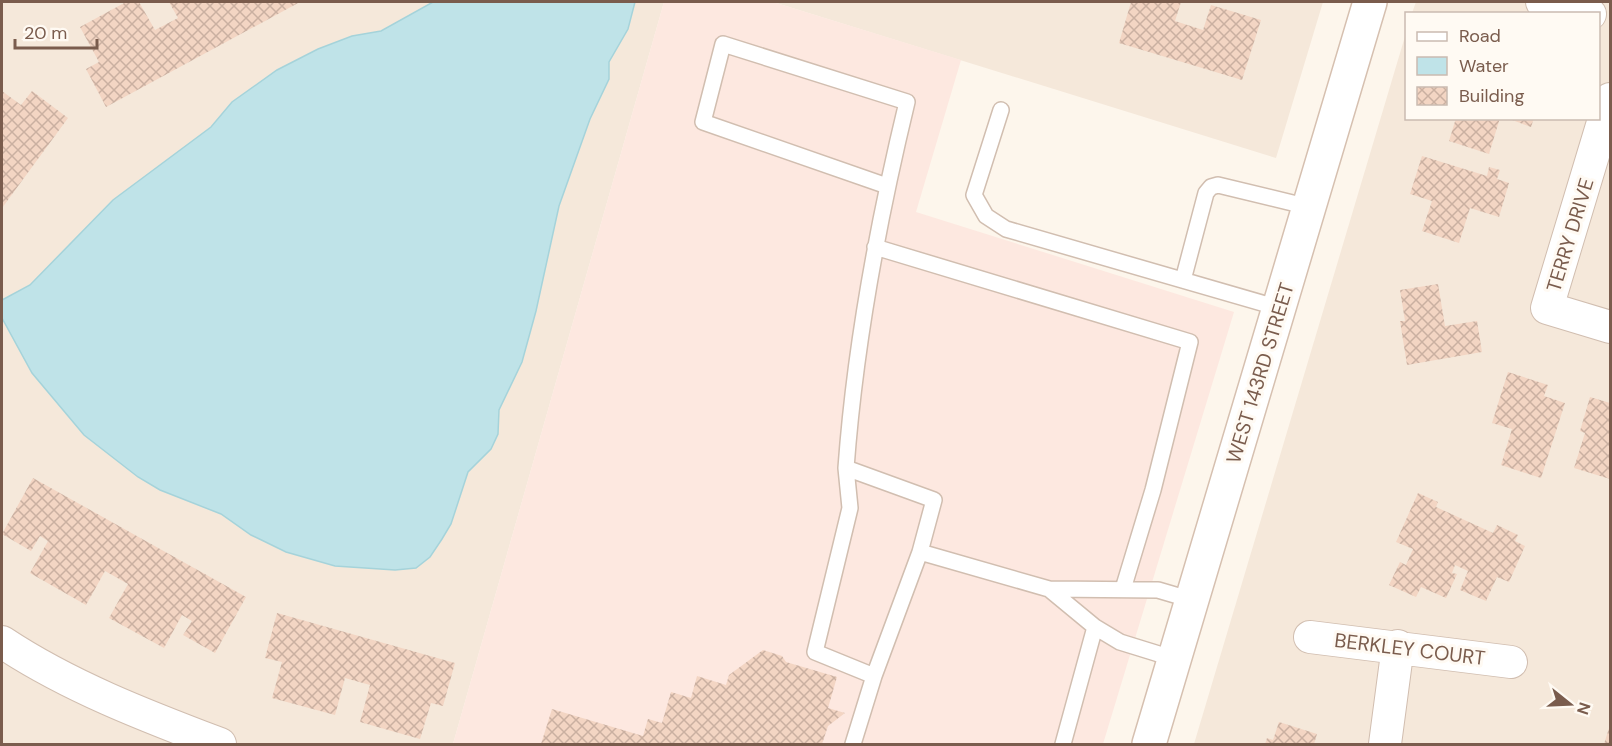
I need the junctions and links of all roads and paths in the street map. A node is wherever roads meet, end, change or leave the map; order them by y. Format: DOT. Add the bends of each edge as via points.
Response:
graph roads {
  1 [pos="1370,2"];
  2 [pos="1542,2"];
  3 [pos="1582,12"];
  4 [pos="1611,99"];
  5 [pos="1001,110"];
  6 [pos="887,186"];
  7 [pos="1309,207"];
  8 [pos="875,247"];
  9 [pos="1183,280"];
  10 [pos="1279,308"];
  11 [pos="1611,327"];
  12 [pos="846,468"];
  13 [pos="920,552"];
  14 [pos="1049,589"];
  15 [pos="1123,589"];
  16 [pos="1192,600"];
  17 [pos="1095,627"];
  18 [pos="1310,637"];
  19 [pos="2,642"];
  20 [pos="1398,646"];
  21 [pos="1175,659"];
  22 [pos="1511,662"];
  23 [pos="874,676"];
  24 [pos="220,744"];
  25 [pos="853,744"];
  26 [pos="1064,744"];
  27 [pos="1149,744"];
  28 [pos="1385,744"];
  1 -- 7 [label="main road, WEST 143RD STREET"];
  2 -- 3 [label="street"];
  4 -- 11 [label="street, TERRY DRIVE" via="1548,308"];
  5 -- 9 [label="lane" via="974,195 986,216 1006,229"];
  6 -- 6 [label="lane" via="703,122 723,44 907,102"];
  6 -- 8 [label="lane"];
  7 -- 9 [label="lane" via="1211,186"];
  7 -- 10 [label="main road, WEST 143RD STREET"];
  8 -- 12 [label="lane" via="852,393"];
  8 -- 15 [label="lane" via="1190,342 1153,490"];
  9 -- 10 [label="lane"];
  10 -- 16 [label="main road, WEST 143RD STREET"];
  12 -- 13 [label="lane" via="934,500"];
  12 -- 23 [label="lane" via="850,508 815,652"];
  13 -- 14 [label="lane"];
  13 -- 23 [label="lane"];
  14 -- 15 [label="lane"];
  14 -- 17 [label="lane"];
  15 -- 16 [label="lane" via="1158,590"];
  16 -- 21 [label="main road, WEST 143RD STREET"];
  17 -- 21 [label="lane" via="1120,642"];
  17 -- 26 [label="lane"];
  18 -- 20 [label="street, BERKLEY COURT"];
  19 -- 24 [label="street" via="153,719"];
  20 -- 22 [label="street, BERKLEY COURT"];
  20 -- 28 [label="street"];
  21 -- 27 [label="main road, WEST 143RD STREET"];
  23 -- 25 [label="lane"];
}
